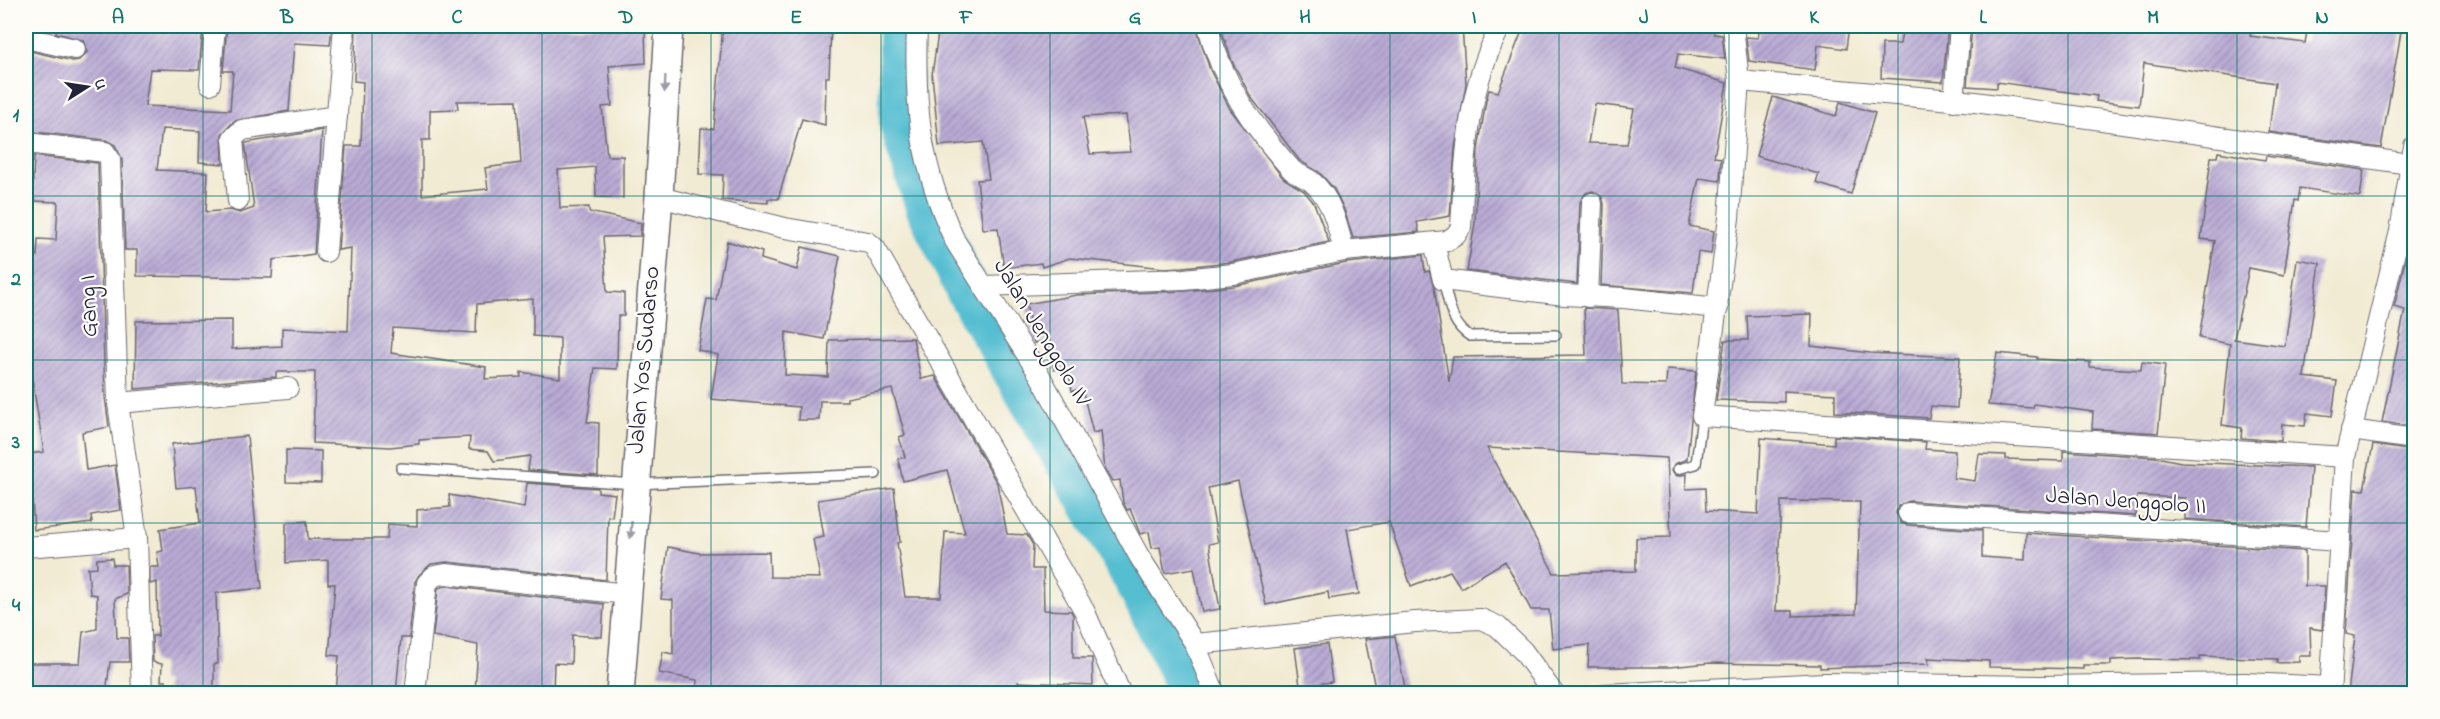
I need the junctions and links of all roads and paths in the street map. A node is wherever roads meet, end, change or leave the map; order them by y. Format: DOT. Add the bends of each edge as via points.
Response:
graph roads {
  1 [pos="215,26"];
  2 [pos="344,26"];
  3 [pos="669,26"];
  4 [pos="917,26"];
  5 [pos="1208,26"];
  6 [pos="1501,26"];
  7 [pos="1733,26"];
  8 [pos="1960,26"];
  9 [pos="26,38"];
  10 [pos="75,49"];
  11 [pos="1739,81"];
  12 [pos="210,84"];
  13 [pos="1954,101"];
  14 [pos="337,116"];
  15 [pos="26,144"];
  16 [pos="2412,155"];
  17 [pos="659,197"];
  18 [pos="238,201"];
  19 [pos="1592,203"];
  20 [pos="1434,243"];
  21 [pos="1344,251"];
  22 [pos="326,252"];
  23 [pos="1443,280"];
  24 [pos="984,286"];
  25 [pos="1588,297"];
  26 [pos="1718,308"];
  27 [pos="1556,335"];
  28 [pos="288,388"];
  29 [pos="118,403"];
  30 [pos="1702,416"];
  31 [pos="2351,430"];
  32 [pos="2415,439"];
  33 [pos="2345,457"];
  34 [pos="401,468"];
  35 [pos="1678,469"];
  36 [pos="876,474"];
  37 [pos="635,484"];
  38 [pos="1908,513"];
  39 [pos="137,538"];
  40 [pos="2340,541"];
  41 [pos="26,547"];
  42 [pos="627,594"];
  43 [pos="1195,644"];
  44 [pos="1943,689"];
  45 [pos="2330,690"];
  46 [pos="142,693"];
  47 [pos="415,693"];
  48 [pos="620,693"];
  49 [pos="1121,693"];
  50 [pos="1215,693"];
  51 [pos="1554,693"];
  52 [pos="1605,693"];
  1 -- 12 [label="street"];
  2 -- 14 [label="street"];
  3 -- 17 [label="main road, Jalan Yos Sudarso, one-way"];
  4 -- 24 [label="street, Jalan Jenggolo IV" via="915,88 921,140 948,226"];
  5 -- 21 [label="street" via="1225,77 1294,172 1318,189 1336,219"];
  6 -- 20 [label="street" via="1471,102 1461,227 1447,241"];
  7 -- 11 [label="street"];
  8 -- 13 [label="street"];
  9 -- 10 [label="street"];
  11 -- 13 [label="street"];
  11 -- 26 [label="street"];
  13 -- 16 [label="street"];
  14 -- 18 [label="street" via="242,130 235,135"];
  14 -- 22 [label="street"];
  15 -- 29 [label="street, Gang I" via="105,152 109,156"];
  16 -- 31 [label="street" via="2400,231"];
  17 -- 37 [label="main road, Jalan Yos Sudarso"];
  17 -- 49 [label="street" via="785,228 868,242 875,248 1084,610"];
  19 -- 25 [label="street"];
  20 -- 21 [label="street"];
  20 -- 23 [label="street"];
  21 -- 24 [label="street" via="1233,274 1184,279"];
  23 -- 25 [label="street"];
  23 -- 27 [label="lane" via="1453,318 1460,330 1470,336"];
  24 -- 43 [label="street, Jalan Jenggolo IV" via="1039,374 1139,556"];
  25 -- 26 [label="street"];
  26 -- 30 [label="street"];
  28 -- 29 [label="street"];
  29 -- 39 [label="street, Gang I"];
  30 -- 33 [label="street"];
  30 -- 35 [label="lane" via="1696,464"];
  31 -- 32 [label="street"];
  31 -- 33 [label="street"];
  33 -- 40 [label="street"];
  34 -- 37 [label="lane"];
  36 -- 37 [label="lane"];
  37 -- 42 [label="main road, Jalan Yos Sudarso, one-way"];
  38 -- 40 [label="street, Jalan Jenggolo II"];
  39 -- 41 [label="street"];
  39 -- 46 [label="street, Gang I"];
  40 -- 45 [label="street"];
  42 -- 47 [label="street" via="446,574 434,576 427,583"];
  42 -- 48 [label="main road, Jalan Yos Sudarso"];
  43 -- 50 [label="street, Jalan Jenggolo IV"];
  43 -- 51 [label="street" via="1481,619 1497,626 1522,651"];
  44 -- 45 [label="street" via="2246,683"];
  44 -- 52 [label="street" via="1825,683"];
}
